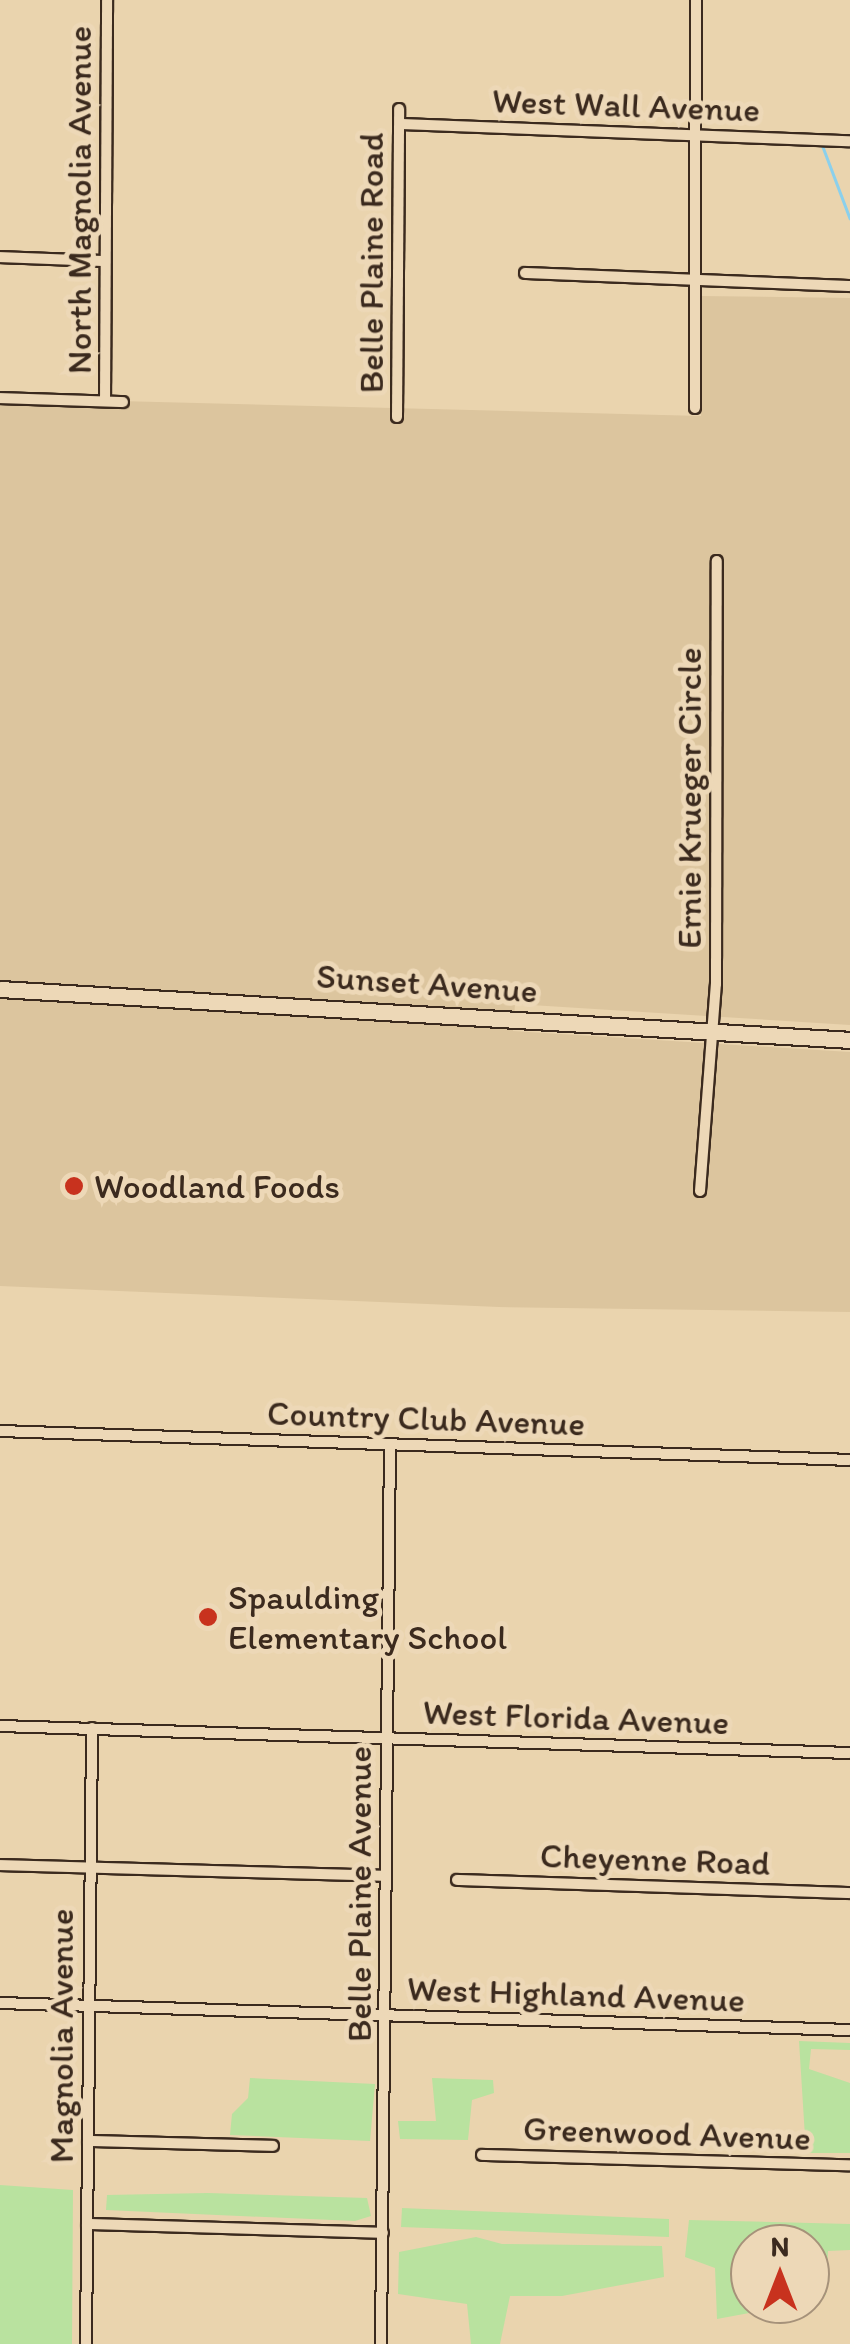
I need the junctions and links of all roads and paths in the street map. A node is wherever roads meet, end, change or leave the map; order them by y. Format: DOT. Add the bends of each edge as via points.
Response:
graph roads {
  1 [pos="107,0"];
  2 [pos="696,0"];
  3 [pos="399,109"];
  4 [pos="400,124"];
  5 [pos="696,136"];
  6 [pos="850,140"];
  7 [pos="0,257"];
  8 [pos="104,261"];
  9 [pos="524,273"];
  10 [pos="696,280"];
  11 [pos="850,286"];
  12 [pos="0,398"];
  13 [pos="105,401"];
  14 [pos="123,402"];
  15 [pos="694,408"];
  16 [pos="398,417"];
  17 [pos="717,561"];
  18 [pos="0,988"];
  19 [pos="713,1034"];
  20 [pos="850,1040"];
  21 [pos="700,1192"];
  22 [pos="0,1431"];
  23 [pos="390,1444"];
  24 [pos="850,1460"];
  25 [pos="0,1726"];
  26 [pos="92,1728"];
  27 [pos="388,1738"];
  28 [pos="850,1753"];
  29 [pos="0,1865"];
  30 [pos="90,1868"];
  31 [pos="386,1876"];
  32 [pos="458,1880"];
  33 [pos="850,1892"];
  34 [pos="0,2003"];
  35 [pos="88,2006"];
  36 [pos="386,2015"];
  37 [pos="850,2030"];
  38 [pos="88,2141"];
  39 [pos="273,2146"];
  40 [pos="482,2155"];
  41 [pos="850,2166"];
  42 [pos="87,2224"];
  43 [pos="383,2233"];
  44 [pos="86,2344"];
  45 [pos="381,2344"];
  1 -- 8 [label="street, North Magnolia Avenue"];
  2 -- 5 [label="street"];
  3 -- 4 [label="street, Belle Plaine Road"];
  4 -- 5 [label="street, West Wall Avenue"];
  4 -- 16 [label="street, Belle Plaine Road"];
  5 -- 6 [label="street, West Wall Avenue"];
  5 -- 10 [label="street"];
  7 -- 8 [label="street"];
  8 -- 13 [label="street, North Magnolia Avenue"];
  9 -- 10 [label="street"];
  10 -- 11 [label="street"];
  10 -- 15 [label="street"];
  12 -- 13 [label="street"];
  13 -- 14 [label="street"];
  17 -- 19 [label="street, Ernie Krueger Circle"];
  18 -- 19 [label="street, Sunset Avenue"];
  19 -- 20 [label="street, Sunset Avenue"];
  19 -- 21 [label="street, Ernie Krueger Circle"];
  22 -- 23 [label="street, Country Club Avenue"];
  23 -- 24 [label="street, Country Club Avenue"];
  23 -- 27 [label="street, Belle Plaine Avenue"];
  25 -- 26 [label="street, West Florida Avenue"];
  26 -- 27 [label="street, West Florida Avenue"];
  26 -- 30 [label="street, Magnolia Avenue"];
  27 -- 28 [label="street, West Florida Avenue"];
  27 -- 31 [label="street, Belle Plaine Avenue"];
  29 -- 30 [label="street"];
  30 -- 31 [label="street"];
  30 -- 35 [label="street, Magnolia Avenue"];
  31 -- 36 [label="street, Belle Plaine Avenue"];
  32 -- 33 [label="street, Cheyenne Road"];
  34 -- 35 [label="street, West Highland Avenue"];
  35 -- 36 [label="street, West Highland Avenue"];
  35 -- 38 [label="street, Magnolia Avenue"];
  36 -- 37 [label="street, West Highland Avenue"];
  36 -- 43 [label="street, Belle Plaine Avenue"];
  38 -- 39 [label="street"];
  38 -- 42 [label="street, Magnolia Avenue"];
  40 -- 41 [label="street, Greenwood Avenue"];
  42 -- 43 [label="street"];
  42 -- 44 [label="street, Magnolia Avenue"];
  43 -- 45 [label="street, Belle Plaine Avenue"];
}
